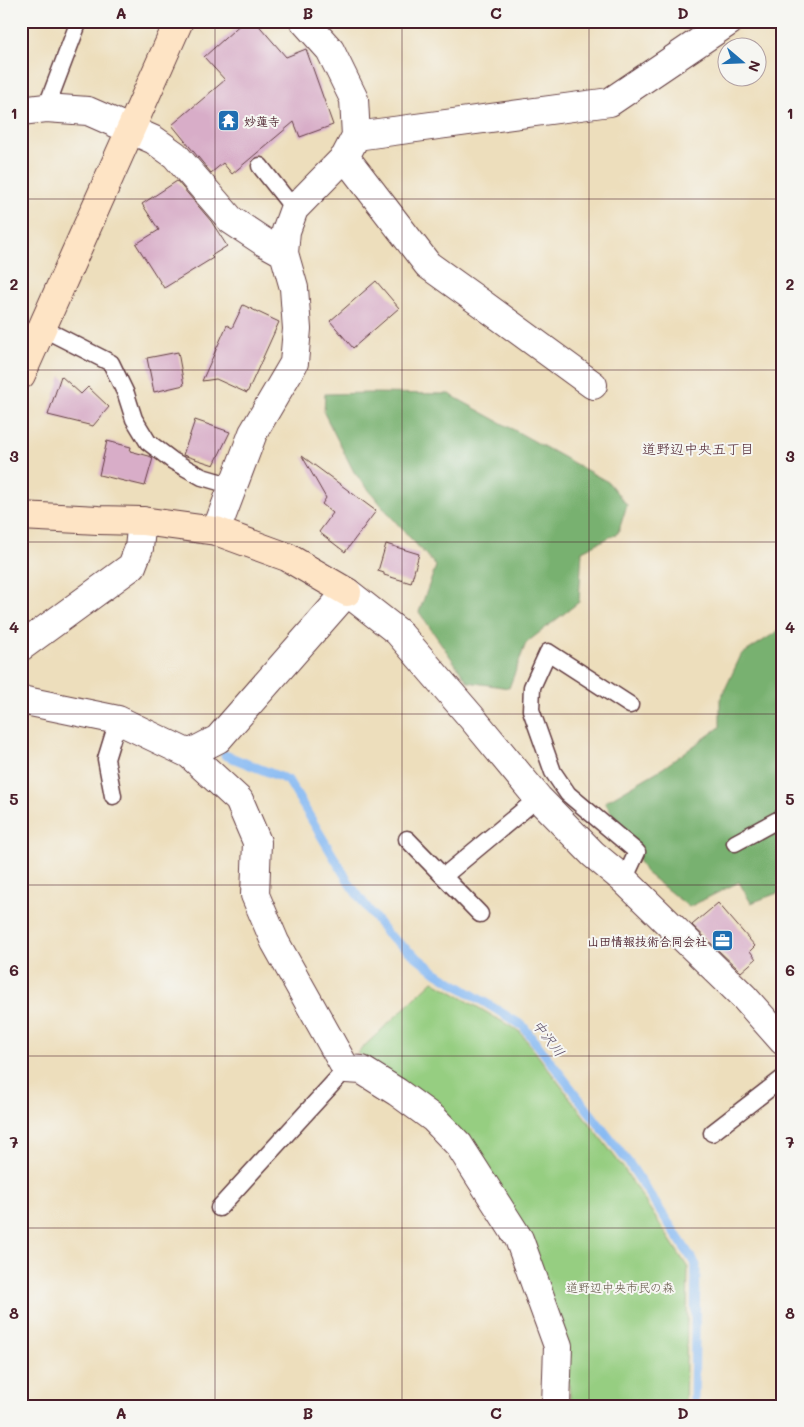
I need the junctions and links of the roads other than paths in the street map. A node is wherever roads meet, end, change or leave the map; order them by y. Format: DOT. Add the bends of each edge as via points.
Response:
graph roads {
  1 [pos="79,21"];
  2 [pos="179,21"];
  3 [pos="304,21"];
  4 [pos="730,21"];
  5 [pos="34,109"];
  6 [pos="132,130"];
  7 [pos="350,147"];
  8 [pos="260,166"];
  9 [pos="294,209"];
  10 [pos="284,253"];
  11 [pos="42,328"];
  12 [pos="21,375"];
  13 [pos="593,385"];
  14 [pos="233,486"];
  15 [pos="21,516"];
  16 [pos="142,521"];
  17 [pos="216,531"];
  18 [pos="347,592"];
  19 [pos="21,647"];
  20 [pos="21,700"];
  21 [pos="630,705"];
  22 [pos="118,720"];
  23 [pos="190,754"];
  24 [pos="113,796"];
  25 [pos="538,798"];
  26 [pos="783,817"];
  27 [pos="408,839"];
  28 [pos="735,843"];
  29 [pos="444,876"];
  30 [pos="624,880"];
  31 [pos="480,914"];
  32 [pos="783,1041"];
  33 [pos="346,1069"];
  34 [pos="783,1078"];
  35 [pos="712,1133"];
  36 [pos="219,1208"];
  37 [pos="556,1406"];
  1 -- 5 [label="lane"];
  2 -- 6 [label="street"];
  3 -- 7 [label="street" via="330,50 354,99"];
  4 -- 7 [label="street" via="610,102"];
  5 -- 6 [label="street" via="88,111"];
  6 -- 10 [label="street" via="175,155 231,220"];
  6 -- 11 [label="street"];
  7 -- 9 [label="street"];
  7 -- 13 [label="street" via="428,265"];
  8 -- 9 [label="lane"];
  9 -- 10 [label="street" via="286,231"];
  10 -- 14 [label="street" via="295,296 294,363 253,433"];
  11 -- 12 [label="street"];
  11 -- 14 [label="lane" via="111,363 134,419 148,442 173,462 202,477"];
  14 -- 17 [label="street"];
  15 -- 16 [label="street"];
  16 -- 17 [label="street"];
  16 -- 19 [label="street" via="139,548 132,566"];
  17 -- 18 [label="street" via="287,557"];
  18 -- 23 [label="street" via="218,739"];
  18 -- 25 [label="street" via="398,632"];
  20 -- 22 [label="street"];
  21 -- 30 [label="lane" via="548,652 532,687 531,710 553,772 568,794 637,852"];
  22 -- 23 [label="street"];
  22 -- 24 [label="lane" via="106,759"];
  23 -- 33 [label="street" via="239,800 258,842 255,895 275,942"];
  25 -- 29 [label="lane"];
  25 -- 30 [label="street" via="593,854"];
  26 -- 28 [label="lane"];
  27 -- 29 [label="lane"];
  29 -- 31 [label="lane"];
  30 -- 32 [label="street" via="744,997"];
  33 -- 36 [label="lane"];
  33 -- 37 [label="street" via="362,1070 434,1119 459,1145 519,1239 558,1346"];
  34 -- 35 [label="lane"];
}
